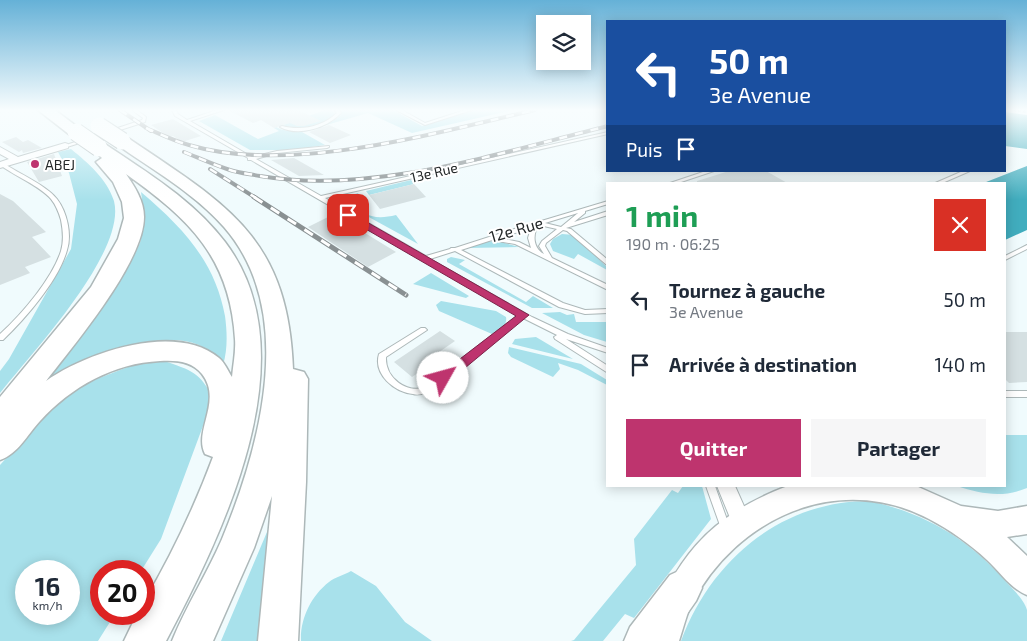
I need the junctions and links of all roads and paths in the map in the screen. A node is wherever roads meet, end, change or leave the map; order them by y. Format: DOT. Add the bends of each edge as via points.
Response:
graph roads {
  1 [pos="63,140"];
  2 [pos="89,140"];
  3 [pos="218,140"];
  4 [pos="577,140"];
  5 [pos="103,142"];
  6 [pos="327,147"];
  7 [pos="0,150"];
  8 [pos="250,159"];
  9 [pos="16,160"];
  10 [pos="0,165"];
  11 [pos="709,172"];
  12 [pos="965,172"];
  13 [pos="676,182"];
  14 [pos="940,182"];
  15 [pos="319,198"];
  16 [pos="606,202"];
  17 [pos="596,205"];
  18 [pos="606,214"];
  19 [pos="536,223"];
  20 [pos="561,227"];
  21 [pos="487,237"];
  22 [pos="1027,248"];
  23 [pos="450,249"];
  24 [pos="537,252"];
  25 [pos="424,258"];
  26 [pos="1006,258"];
  27 [pos="553,261"];
  28 [pos="606,262"];
  29 [pos="606,287"];
  30 [pos="273,297"];
  31 [pos="606,311"];
  32 [pos="527,317"];
  33 [pos="423,330"];
  34 [pos="0,338"];
  35 [pos="571,345"];
  36 [pos="606,350"];
  37 [pos="606,363"];
  38 [pos="606,369"];
  39 [pos="1006,394"];
  40 [pos="1027,394"];
  41 [pos="0,418"];
  42 [pos="0,447"];
  43 [pos="711,487"];
  44 [pos="726,487"];
  45 [pos="841,487"];
  46 [pos="950,516"];
  47 [pos="1027,520"];
  48 [pos="735,530"];
  49 [pos="1027,579"];
  50 [pos="683,588"];
  51 [pos="149,632"];
  52 [pos="192,641"];
  53 [pos="278,641"];
  54 [pos="644,641"];
  55 [pos="662,641"];
  1 -- 9 [label="street"];
  2 -- 5 [label="highway"];
  3 -- 8 [label="lane"];
  4 -- 15 [label="lane, 13e Rue"];
  5 -- 30 [label="highway" via="183,182 229,220 254,252"];
  5 -- 41 [label="highway" via="107,164 124,183 133,205 132,229 105,283"];
  5 -- 51 [label="highway" via="177,204 209,236 233,273 247,324 247,369 229,458 194,546"];
  6 -- 8 [label="lane" via="277,152"];
  7 -- 9 [label="street"];
  8 -- 15 [label="lane"];
  9 -- 10 [label="street"];
  10 -- 34 [label="lane" via="54,198 61,211 65,231 64,251 48,279 22,316"];
  11 -- 13 [label="lane"];
  12 -- 14 [label="lane"];
  15 -- 25 [label="lane"];
  16 -- 17 [label="lane, 12e Rue"];
  17 -- 19 [label="lane, 12e Rue"];
  17 -- 20 [label="lane"];
  18 -- 20 [label="lane"];
  19 -- 20 [label="lane"];
  19 -- 21 [label="lane, 12e Rue"];
  19 -- 24 [label="lane" via="530,242"];
  20 -- 27 [label="lane" via="542,246"];
  20 -- 28 [label="lane" via="575,234"];
  21 -- 23 [label="lane, 12e Rue"];
  21 -- 24 [label="lane" via="507,240"];
  22 -- 26 [label="lane"];
  23 -- 25 [label="lane, 12e Rue"];
  23 -- 31 [label="lane" via="460,251 566,307 585,312"];
  24 -- 27 [label="lane"];
  25 -- 32 [label="lane"];
  27 -- 29 [label="lane"];
  30 -- 52 [label="highway" via="280,346 275,424 244,526"];
  30 -- 53 [label="highway" via="289,338 294,373 290,482"];
  32 -- 33 [label="lane" via="421,394 404,389 382,370 380,364 382,356"];
  32 -- 35 [label="lane"];
  32 -- 36 [label="lane" via="565,336"];
  35 -- 37 [label="lane"];
  35 -- 38 [label="lane"];
  39 -- 40 [label="lane"];
  42 -- 51 [label="highway" via="54,390 110,361 139,353 177,352 195,357 215,371 224,394 217,443 178,561"];
  43 -- 48 [label="lane"];
  44 -- 48 [label="street"];
  45 -- 46 [label="main road" via="870,487 894,492"];
  45 -- 48 [label="main road" via="778,502 762,509"];
  46 -- 47 [label="main road" via="983,524"];
  46 -- 49 [label="main road" via="994,546"];
  48 -- 50 [label="main road" via="707,556"];
  50 -- 54 [label="highway"];
  50 -- 55 [label="main road"];
}
